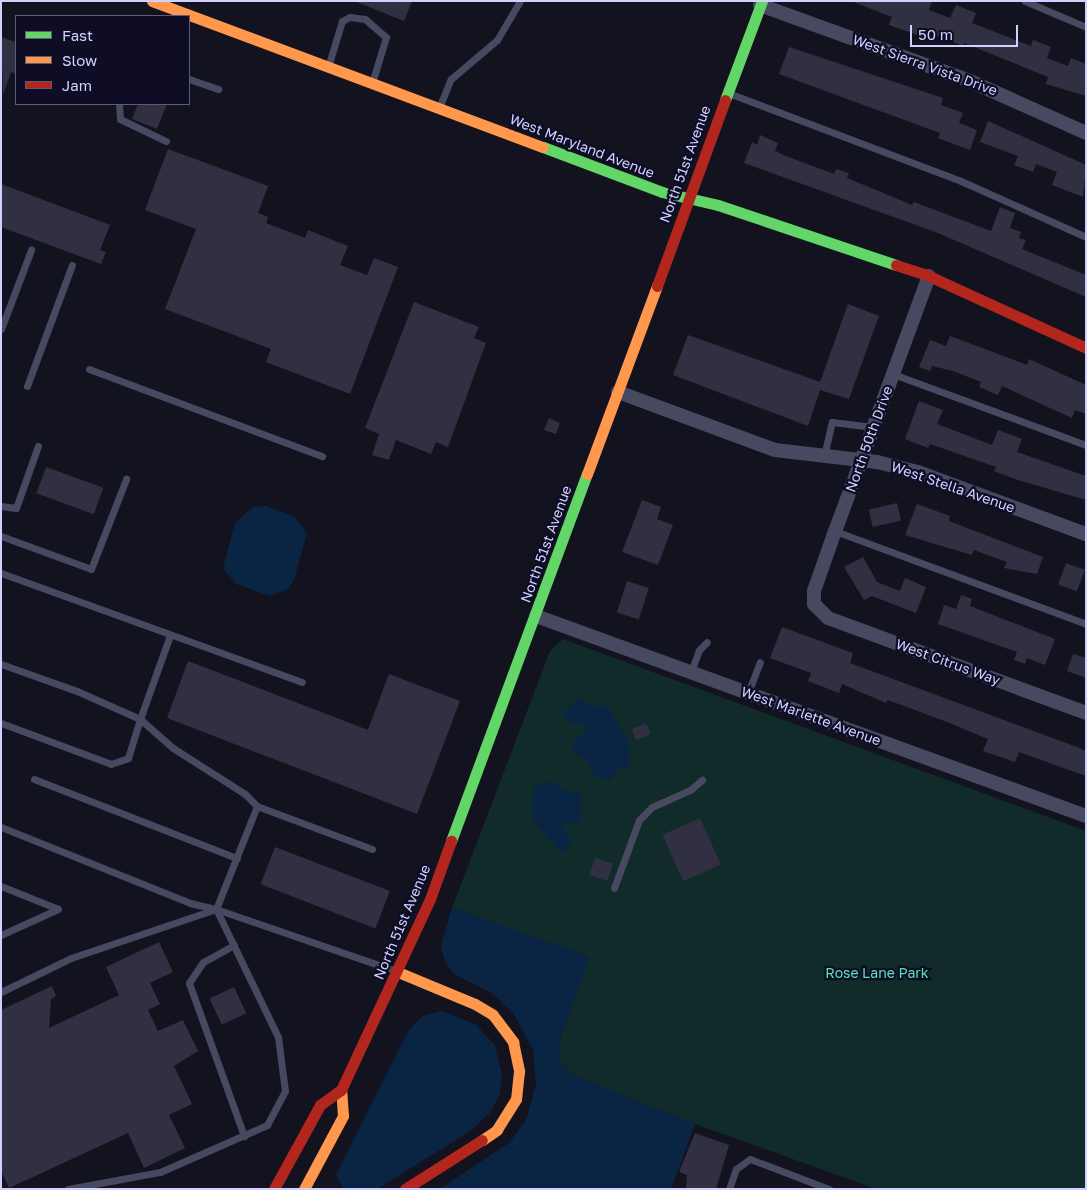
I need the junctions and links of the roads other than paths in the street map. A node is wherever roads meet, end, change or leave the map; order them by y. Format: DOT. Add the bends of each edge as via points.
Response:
graph roads {
  1 [pos="152,1"];
  2 [pos="520,1"];
  3 [pos="1025,1"];
  4 [pos="761,3"];
  5 [pos="179,6"];
  6 [pos="1086,27"];
  7 [pos="328,67"];
  8 [pos="190,78"];
  9 [pos="371,84"];
  10 [pos="218,89"];
  11 [pos="728,92"];
  12 [pos="119,105"];
  13 [pos="439,109"];
  14 [pos="1086,133"];
  15 [pos="166,141"];
  16 [pos="690,198"];
  17 [pos="1086,236"];
  18 [pos="31,250"];
  19 [pos="72,265"];
  20 [pos="930,276"];
  21 [pos="1,329"];
  22 [pos="1086,348"];
  23 [pos="89,369"];
  24 [pos="893,374"];
  25 [pos="27,386"];
  26 [pos="618,392"];
  27 [pos="873,428"];
  28 [pos="1086,445"];
  29 [pos="38,446"];
  30 [pos="322,456"];
  31 [pos="824,457"];
  32 [pos="861,460"];
  33 [pos="126,479"];
  34 [pos="1,506"];
  35 [pos="835,531"];
  36 [pos="1086,534"];
  37 [pos="1,536"];
  38 [pos="1,573"];
  39 [pos="814,604"];
  40 [pos="536,616"];
  41 [pos="1086,624"];
  42 [pos="170,635"];
  43 [pos="707,642"];
  44 [pos="760,662"];
  45 [pos="1,664"];
  46 [pos="690,672"];
  47 [pos="302,682"];
  48 [pos="748,693"];
  49 [pos="1086,713"];
  50 [pos="140,719"];
  51 [pos="1,723"];
  52 [pos="34,779"];
  53 [pos="702,780"];
  54 [pos="257,806"];
  55 [pos="1086,816"];
  56 [pos="1,828"];
  57 [pos="372,849"];
  58 [pos="237,858"];
  59 [pos="1,886"];
  60 [pos="614,888"];
  61 [pos="216,909"];
  62 [pos="1,935"];
  63 [pos="234,945"];
  64 [pos="398,972"];
  65 [pos="1,992"];
  66 [pos="341,1090"];
  67 [pos="244,1136"];
  68 [pos="68,1189"];
  69 [pos="274,1189"];
  70 [pos="304,1189"];
  71 [pos="405,1189"];
  72 [pos="729,1189"];
  73 [pos="829,1189"];
  1 -- 5 [label="main road, West Maryland Avenue"];
  2 -- 13 [label="lane" via="497,40 451,80"];
  3 -- 6 [label="lane"];
  4 -- 11 [label="main road, North 51st Avenue"];
  4 -- 14 [label="street, West Sierra Vista Drive" via="970,81"];
  5 -- 7 [label="main road, West Maryland Avenue"];
  7 -- 9 [label="main road, West Maryland Avenue"];
  7 -- 9 [label="lane" via="342,22 350,17 365,19 381,30 386,42"];
  8 -- 10 [label="lane"];
  9 -- 13 [label="main road, West Maryland Avenue"];
  11 -- 16 [label="main road, North 51st Avenue"];
  11 -- 17 [label="lane" via="961,181"];
  12 -- 15 [label="lane" via="120,119"];
  13 -- 16 [label="main road, West Maryland Avenue" via="662,192"];
  16 -- 20 [label="main road, West Maryland Avenue"];
  16 -- 26 [label="main road, North 51st Avenue"];
  18 -- 21 [label="lane"];
  19 -- 25 [label="lane"];
  20 -- 22 [label="main road, West Maryland Avenue"];
  20 -- 24 [label="street, North 50th Drive"];
  23 -- 30 [label="lane"];
  24 -- 27 [label="street, North 50th Drive"];
  24 -- 28 [label="lane"];
  26 -- 31 [label="street, West Stella Avenue" via="776,450"];
  26 -- 40 [label="main road, North 51st Avenue"];
  27 -- 31 [label="lane" via="832,422"];
  27 -- 32 [label="street, North 50th Drive"];
  29 -- 34 [label="lane" via="16,508"];
  31 -- 32 [label="street, West Stella Avenue"];
  32 -- 35 [label="street, North 50th Drive"];
  32 -- 36 [label="street, West Stella Avenue" via="918,472"];
  33 -- 37 [label="lane" via="91,569"];
  35 -- 39 [label="street, North 50th Drive" via="814,591"];
  35 -- 41 [label="lane"];
  38 -- 42 [label="lane"];
  39 -- 49 [label="street, West Citrus Way" via="828,618"];
  40 -- 46 [label="street, West Marlette Avenue"];
  40 -- 64 [label="main road, North 51st Avenue" via="430,900"];
  42 -- 47 [label="lane"];
  42 -- 50 [label="lane"];
  43 -- 46 [label="lane" via="699,650"];
  44 -- 48 [label="lane"];
  45 -- 50 [label="lane" via="77,691"];
  46 -- 48 [label="street, West Marlette Avenue"];
  48 -- 55 [label="street, West Marlette Avenue"];
  50 -- 51 [label="lane" via="128,758 111,764"];
  50 -- 54 [label="lane" via="173,748 246,794"];
  52 -- 58 [label="lane"];
  53 -- 60 [label="lane" via="690,790 652,807 639,820"];
  54 -- 57 [label="lane"];
  54 -- 58 [label="lane"];
  56 -- 61 [label="lane" via="190,903"];
  58 -- 61 [label="lane"];
  59 -- 62 [label="lane" via="58,909"];
  61 -- 63 [label="lane"];
  61 -- 64 [label="lane"];
  61 -- 65 [label="lane" via="71,958"];
  63 -- 67 [label="lane" via="278,1037 285,1090 267,1124"];
  63 -- 67 [label="lane" via="203,962 189,983"];
  64 -- 66 [label="main road, North 51st Avenue"];
  64 -- 71 [label="main road" via="488,1012 513,1042 519,1071 516,1099 497,1130"];
  66 -- 69 [label="main road, North 51st Avenue" via="320,1105"];
  66 -- 70 [label="main road, North 51st Avenue" via="342,1116"];
  67 -- 68 [label="lane" via="160,1172"];
  72 -- 73 [label="lane" via="736,1169 750,1159"];
}
